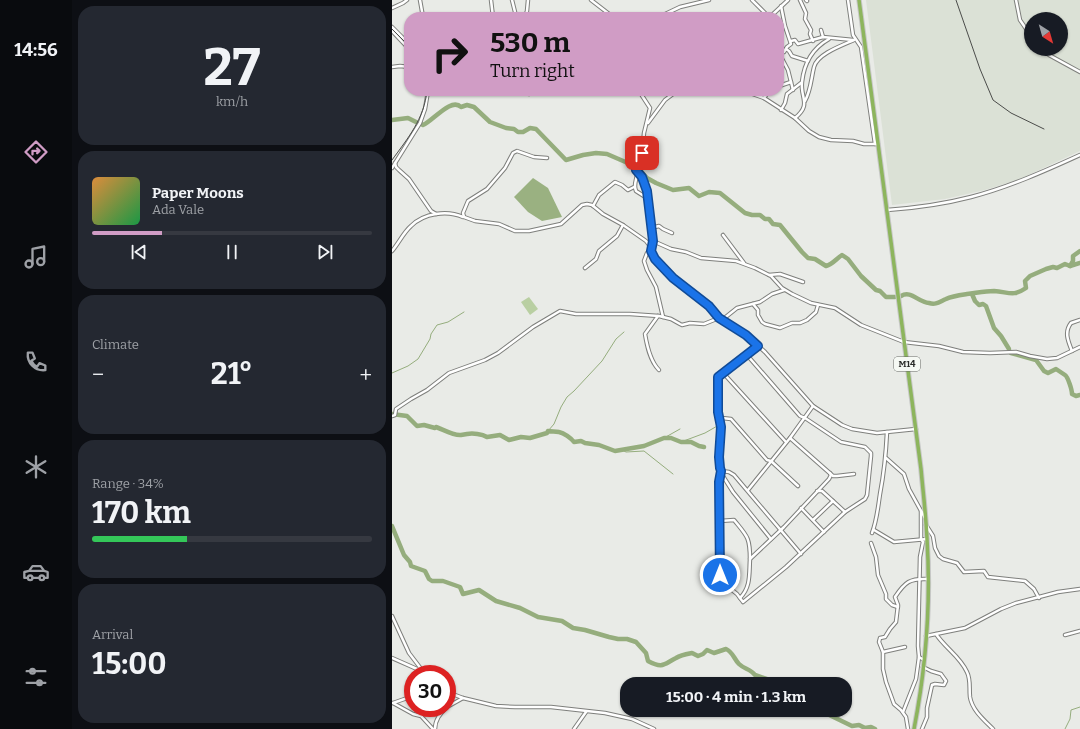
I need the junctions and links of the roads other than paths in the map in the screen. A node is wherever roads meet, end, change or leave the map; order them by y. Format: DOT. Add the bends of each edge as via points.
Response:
graph roads {
  1 [pos="406,0"];
  2 [pos="420,0"];
  3 [pos="491,0"];
  4 [pos="512,0"];
  5 [pos="528,0"];
  6 [pos="591,0"];
  7 [pos="709,0"];
  8 [pos="752,0"];
  9 [pos="788,0"];
  10 [pos="800,0"];
  11 [pos="848,0"];
  12 [pos="859,0"];
  13 [pos="1016,0"];
  14 [pos="781,6"];
  15 [pos="392,8"];
  16 [pos="422,12"];
  17 [pos="492,12"];
  18 [pos="515,12"];
  19 [pos="528,12"];
  20 [pos="607,12"];
  21 [pos="670,12"];
  22 [pos="764,12"];
  23 [pos="774,12"];
  24 [pos="782,12"];
  25 [pos="784,21"];
  26 [pos="1024,26"];
  27 [pos="392,27"];
  28 [pos="821,30"];
  29 [pos="392,31"];
  30 [pos="823,38"];
  31 [pos="404,39"];
  32 [pos="829,39"];
  33 [pos="854,40"];
  34 [pos="790,41"];
  35 [pos="813,41"];
  36 [pos="858,42"];
  37 [pos="404,44"];
  38 [pos="865,44"];
  39 [pos="785,49"];
  40 [pos="784,52"];
  41 [pos="1051,56"];
  42 [pos="808,61"];
  43 [pos="784,62"];
  44 [pos="404,66"];
  45 [pos="392,67"];
  46 [pos="1080,72"];
  47 [pos="792,82"];
  48 [pos="802,83"];
  49 [pos="784,84"];
  50 [pos="793,90"];
  51 [pos="427,96"];
  52 [pos="642,96"];
  53 [pos="670,96"];
  54 [pos="758,96"];
  55 [pos="764,98"];
  56 [pos="805,101"];
  57 [pos="781,110"];
  58 [pos="795,118"];
  59 [pos="646,125"];
  60 [pos="876,144"];
  61 [pos="1080,155"];
  62 [pos="547,158"];
  63 [pos="395,163"];
  64 [pos="392,168"];
  65 [pos="637,172"];
  66 [pos="634,187"];
  67 [pos="648,198"];
  68 [pos="593,206"];
  69 [pos="887,210"];
  70 [pos="436,214"];
  71 [pos="464,217"];
  72 [pos="623,225"];
  73 [pos="651,228"];
  74 [pos="672,233"];
  75 [pos="723,235"];
  76 [pos="653,241"];
  77 [pos="392,251"];
  78 [pos="651,251"];
  79 [pos="745,264"];
  80 [pos="585,268"];
  81 [pos="769,275"];
  82 [pos="803,282"];
  83 [pos="784,290"];
  84 [pos="753,304"];
  85 [pos="818,305"];
  86 [pos="659,316"];
  87 [pos="663,317"];
  88 [pos="719,318"];
  89 [pos="722,320"];
  90 [pos="1080,320"];
  91 [pos="904,342"];
  92 [pos="758,346"];
  93 [pos="1080,347"];
  94 [pos="1072,351"];
  95 [pos="747,355"];
  96 [pos="659,370"];
  97 [pos="724,372"];
  98 [pos="813,406"];
  99 [pos="392,416"];
  100 [pos="805,418"];
  101 [pos="720,422"];
  102 [pos="916,429"];
  103 [pos="887,432"];
  104 [pos="790,438"];
  105 [pos="786,442"];
  106 [pos="886,458"];
  107 [pos="771,461"];
  108 [pos="721,472"];
  109 [pos="830,473"];
  110 [pos="854,474"];
  111 [pos="836,476"];
  112 [pos="828,479"];
  113 [pos="823,484"];
  114 [pos="798,486"];
  115 [pos="748,490"];
  116 [pos="816,491"];
  117 [pos="822,491"];
  118 [pos="833,501"];
  119 [pos="801,508"];
  120 [pos="921,511"];
  121 [pos="845,512"];
  122 [pos="925,518"];
  123 [pos="813,520"];
  124 [pos="720,521"];
  125 [pos="926,524"];
  126 [pos="781,531"];
  127 [pos="824,532"];
  128 [pos="772,539"];
  129 [pos="921,539"];
  130 [pos="927,539"];
  131 [pos="871,543"];
  132 [pos="800,554"];
  133 [pos="750,559"];
  134 [pos="920,579"];
  135 [pos="928,579"];
  136 [pos="1080,589"];
  137 [pos="740,598"];
  138 [pos="1039,598"];
  139 [pos="898,607"];
  140 [pos="392,616"];
  141 [pos="1080,631"];
  142 [pos="936,634"];
  143 [pos="1065,635"];
  144 [pos="926,636"];
  145 [pos="905,647"];
  146 [pos="883,652"];
  147 [pos="919,657"];
  148 [pos="392,658"];
  149 [pos="924,660"];
  150 [pos="408,665"];
  151 [pos="417,665"];
  152 [pos="923,667"];
  153 [pos="456,695"];
  154 [pos="463,698"];
  155 [pos="404,699"];
  156 [pos="456,702"];
  157 [pos="393,703"];
  158 [pos="586,712"];
  159 [pos="903,712"];
  160 [pos="439,717"];
  161 [pos="434,729"];
  162 [pos="574,729"];
  163 [pos="654,729"];
  164 [pos="908,729"];
  165 [pos="914,729"];
  166 [pos="922,729"];
  167 [pos="993,729"];
  1 -- 15 [label="street"];
  2 -- 16 [label="street"];
  3 -- 17 [label="street"];
  4 -- 18 [label="street"];
  5 -- 19 [label="street"];
  6 -- 20 [label="street"];
  7 -- 21 [label="street" via="688,4"];
  8 -- 22 [label="street"];
  9 -- 14 [label="street"];
  10 -- 35 [label="street"];
  11 -- 36 [label="street" via="853,35"];
  12 -- 38 [label="highway, M14"];
  13 -- 26 [label="street" via="1020,20"];
  14 -- 23 [label="street"];
  14 -- 24 [label="street"];
  25 -- 34 [label="street"];
  27 -- 31 [label="street"];
  28 -- 30 [label="street"];
  29 -- 37 [label="street"];
  30 -- 32 [label="street"];
  30 -- 35 [label="street"];
  32 -- 33 [label="street"];
  32 -- 42 [label="street" via="814,50"];
  33 -- 36 [label="street"];
  33 -- 56 [label="street" via="818,59"];
  34 -- 35 [label="street" via="795,40 798,44"];
  34 -- 39 [label="street" via="791,44"];
  36 -- 38 [label="street"];
  36 -- 60 [label="street" via="861,47"];
  38 -- 60 [label="highway, M14"];
  39 -- 40 [label="street"];
  39 -- 42 [label="street" via="792,56"];
  41 -- 46 [label="street"];
  42 -- 48 [label="street"];
  43 -- 47 [label="street"];
  44 -- 45 [label="street"];
  47 -- 49 [label="street"];
  47 -- 50 [label="street"];
  48 -- 50 [label="street"];
  48 -- 56 [label="street"];
  50 -- 57 [label="street" via="787,94"];
  51 -- 63 [label="street" via="420,123"];
  52 -- 59 [label="street" via="650,108"];
  53 -- 59 [label="street"];
  54 -- 55 [label="street"];
  55 -- 57 [label="street"];
  56 -- 58 [label="street" via="803,110"];
  57 -- 58 [label="street"];
  58 -- 60 [label="street" via="809,131 831,140"];
  59 -- 65 [label="street"];
  60 -- 69 [label="highway, M14"];
  61 -- 69 [label="street" via="1020,181 973,197"];
  62 -- 71 [label="street" via="513,152 505,168 487,189 468,201"];
  63 -- 64 [label="street"];
  63 -- 70 [label="street" via="431,211"];
  65 -- 66 [label="street"];
  65 -- 67 [label="street" via="645,183"];
  66 -- 67 [label="street"];
  66 -- 68 [label="street" via="628,190 615,182 599,195"];
  67 -- 73 [label="street"];
  68 -- 71 [label="street" via="582,205 558,226 530,231 518,231 499,224"];
  68 -- 72 [label="street"];
  69 -- 91 [label="highway, M14"];
  70 -- 71 [label="street" via="451,213"];
  70 -- 77 [label="street" via="411,226"];
  72 -- 78 [label="street" via="646,241"];
  72 -- 80 [label="street" via="617,236 599,251 596,259"];
  73 -- 74 [label="street" via="659,226"];
  73 -- 76 [label="street"];
  75 -- 79 [label="street"];
  76 -- 78 [label="street"];
  76 -- 79 [label="street" via="701,258"];
  78 -- 87 [label="street" via="647,253 644,261 656,286"];
  78 -- 88 [label="street" via="668,273 706,303"];
  79 -- 81 [label="street"];
  81 -- 82 [label="street" via="780,274"];
  81 -- 83 [label="street"];
  83 -- 84 [label="street"];
  83 -- 85 [label="street"];
  84 -- 85 [label="street" via="762,322 780,328 807,320 816,312"];
  84 -- 89 [label="street" via="737,308"];
  85 -- 91 [label="street" via="835,308 862,325"];
  86 -- 87 [label="street"];
  86 -- 96 [label="street" via="645,334 650,356"];
  86 -- 99 [label="street" via="558,312 498,353 449,373 424,393 396,409"];
  87 -- 88 [label="street" via="682,325 704,324"];
  88 -- 89 [label="street"];
  89 -- 92 [label="street"];
  90 -- 94 [label="street" via="1071,323 1067,331"];
  91 -- 94 [label="street" via="963,352 1016,352 1048,359"];
  91 -- 102 [label="highway, M14"];
  92 -- 95 [label="street"];
  92 -- 98 [label="street"];
  93 -- 94 [label="street"];
  95 -- 97 [label="street"];
  95 -- 100 [label="street" via="800,416"];
  97 -- 101 [label="street" via="718,377"];
  97 -- 105 [label="street"];
  98 -- 100 [label="street"];
  98 -- 103 [label="street" via="842,426 871,433"];
  100 -- 104 [label="street"];
  100 -- 121 [label="street" via="835,439 863,446 871,453 867,495"];
  101 -- 107 [label="street" via="722,418 730,418 762,455"];
  101 -- 108 [label="street"];
  102 -- 103 [label="street"];
  102 -- 122 [label="highway, M14"];
  103 -- 106 [label="street"];
  104 -- 105 [label="street"];
  104 -- 109 [label="street"];
  105 -- 107 [label="street"];
  106 -- 120 [label="street" via="904,474"];
  106 -- 129 [label="street" via="873,531 894,542"];
  107 -- 114 [label="street"];
  107 -- 115 [label="street"];
  108 -- 115 [label="street" via="732,473"];
  108 -- 124 [label="street"];
  108 -- 128 [label="street" via="733,492"];
  109 -- 111 [label="street"];
  109 -- 112 [label="street"];
  110 -- 111 [label="street"];
  111 -- 112 [label="street"];
  112 -- 113 [label="street"];
  113 -- 116 [label="street"];
  113 -- 117 [label="street"];
  115 -- 126 [label="street"];
  116 -- 117 [label="street"];
  116 -- 119 [label="street"];
  117 -- 118 [label="street"];
  118 -- 121 [label="street"];
  118 -- 123 [label="street"];
  119 -- 123 [label="street"];
  119 -- 126 [label="street"];
  120 -- 122 [label="street"];
  120 -- 129 [label="street"];
  121 -- 127 [label="street"];
  122 -- 125 [label="highway, M14"];
  123 -- 127 [label="street"];
  124 -- 133 [label="street" via="734,520 748,537"];
  124 -- 137 [label="street" via="720,580"];
  125 -- 130 [label="highway, M14"];
  125 -- 138 [label="street" via="932,534 936,552 941,558 957,563 964,572 984,571 988,577 1025,581"];
  126 -- 128 [label="street"];
  126 -- 132 [label="street"];
  127 -- 132 [label="street"];
  128 -- 133 [label="street"];
  129 -- 130 [label="street"];
  129 -- 134 [label="street" via="923,542"];
  130 -- 135 [label="highway, M14"];
  131 -- 139 [label="street" via="886,600"];
  132 -- 137 [label="street" via="743,602"];
  133 -- 137 [label="street" via="749,583 746,592"];
  134 -- 135 [label="street"];
  134 -- 139 [label="street" via="911,580 900,588 895,597"];
  134 -- 147 [label="street"];
  135 -- 144 [label="highway, M14"];
  136 -- 138 [label="street"];
  138 -- 142 [label="street" via="1001,609 965,628"];
  139 -- 146 [label="street" via="896,622 885,637 880,638"];
  140 -- 151 [label="street" via="405,646"];
  141 -- 143 [label="street"];
  142 -- 144 [label="street"];
  142 -- 167 [label="street" via="963,664 969,676 972,704"];
  144 -- 149 [label="highway, M14"];
  145 -- 146 [label="street"];
  146 -- 159 [label="street" via="886,682 894,704"];
  147 -- 149 [label="street"];
  147 -- 159 [label="street" via="916,679"];
  148 -- 150 [label="street"];
  149 -- 152 [label="highway, M14"];
  152 -- 165 [label="highway, M14"];
  152 -- 166 [label="street" via="941,674 946,682 944,685 932,685 927,717"];
  153 -- 154 [label="street"];
  154 -- 156 [label="street"];
  154 -- 158 [label="street" via="496,706 551,707"];
  155 -- 157 [label="street"];
  157 -- 161 [label="street" via="421,716"];
  158 -- 162 [label="street"];
  158 -- 163 [label="street" via="621,716"];
  159 -- 164 [label="street"];
  160 -- 161 [label="street"];
}
